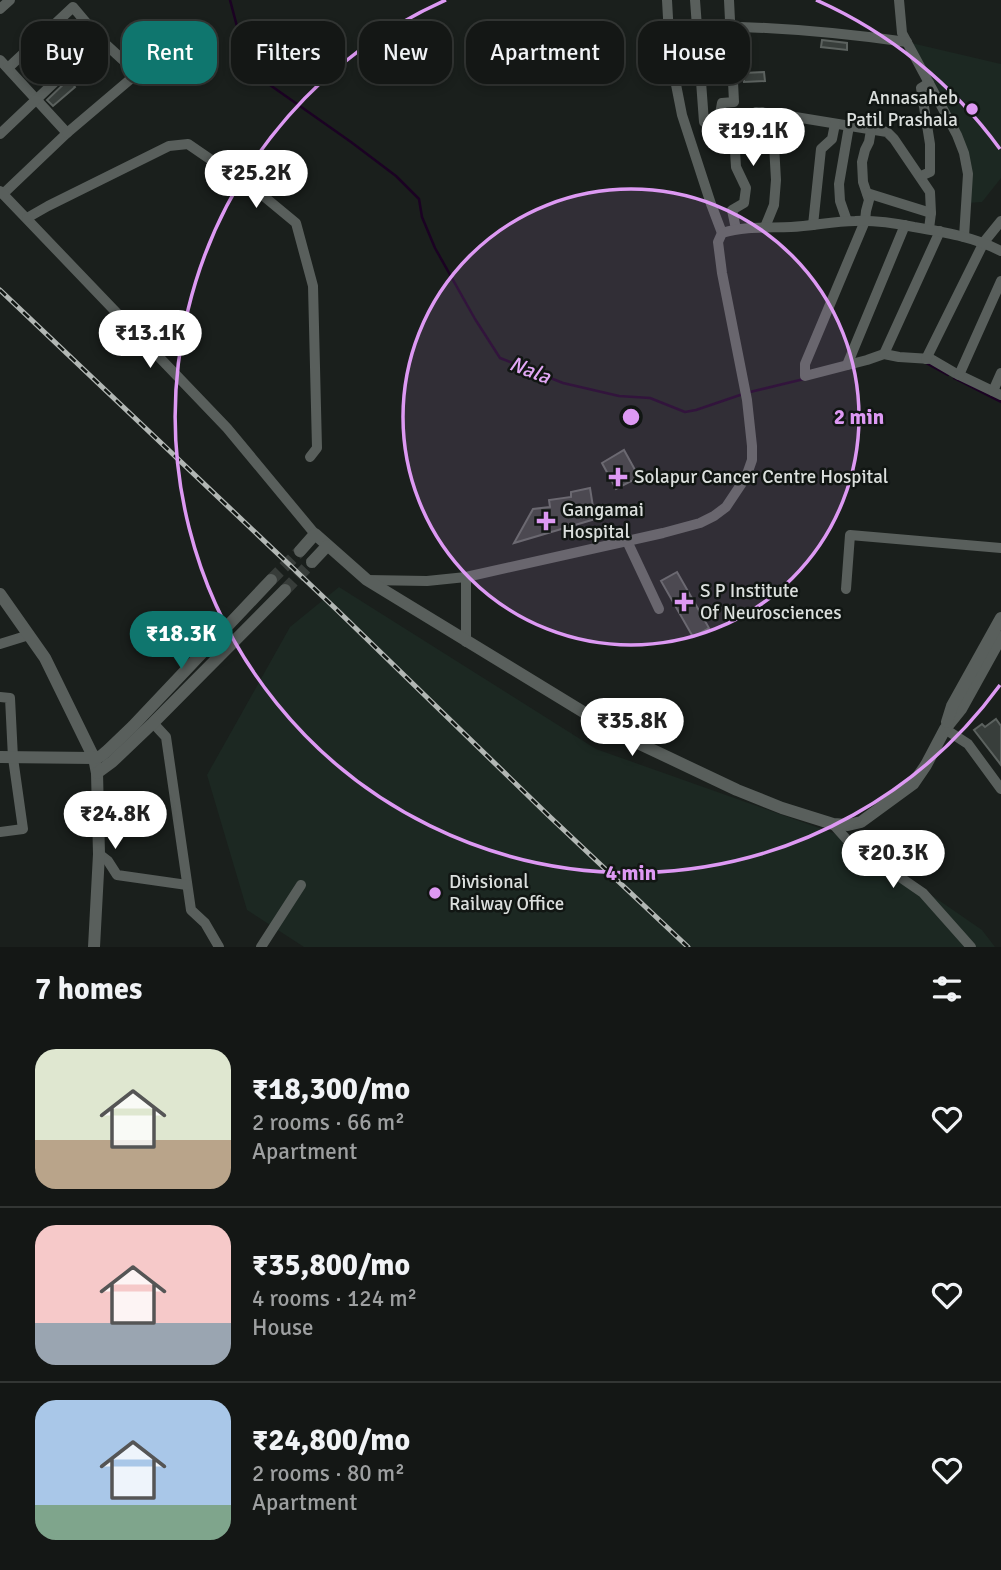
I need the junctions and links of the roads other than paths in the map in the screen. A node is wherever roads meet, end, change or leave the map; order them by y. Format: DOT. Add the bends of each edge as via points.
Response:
graph roads {
  1 [pos="10,0"];
  2 [pos="667,0"];
  3 [pos="695,0"];
  4 [pos="729,0"];
  5 [pos="899,0"];
  6 [pos="0,9"];
  7 [pos="56,21"];
  8 [pos="85,21"];
  9 [pos="668,21"];
  10 [pos="697,21"];
  11 [pos="730,21"];
  12 [pos="750,27"];
  13 [pos="907,42"];
  14 [pos="108,46"];
  15 [pos="21,50"];
  16 [pos="4,64"];
  17 [pos="929,83"];
  18 [pos="54,84"];
  19 [pos="675,84"];
  20 [pos="701,84"];
  21 [pos="733,84"];
  22 [pos="37,100"];
  23 [pos="704,122"];
  24 [pos="835,124"];
  25 [pos="849,126"];
  26 [pos="871,130"];
  27 [pos="68,133"];
  28 [pos="0,134"];
  29 [pos="921,176"];
  30 [pos="1,193"];
  31 [pos="867,193"];
  32 [pos="931,213"];
  33 [pos="27,218"];
  34 [pos="847,221"];
  35 [pos="865,221"];
  36 [pos="1001,221"];
  37 [pos="813,225"];
  38 [pos="905,225"];
  39 [pos="765,227"];
  40 [pos="736,229"];
  41 [pos="934,230"];
  42 [pos="722,233"];
  43 [pos="964,237"];
  44 [pos="984,242"];
  45 [pos="1001,251"];
  46 [pos="1001,281"];
  47 [pos="884,354"];
  48 [pos="926,359"];
  49 [pos="847,365"];
  50 [pos="1001,373"];
  51 [pos="959,375"];
  52 [pos="997,393"];
  53 [pos="310,457"];
  54 [pos="315,534"];
  55 [pos="626,541"];
  56 [pos="327,546"];
  57 [pos="1001,548"];
  58 [pos="300,551"];
  59 [pos="312,562"];
  60 [pos="466,577"];
  61 [pos="271,580"];
  62 [pos="368,580"];
  63 [pos="846,589"];
  64 [pos="285,590"];
  65 [pos="0,594"];
  66 [pos="659,609"];
  67 [pos="1001,618"];
  68 [pos="29,635"];
  69 [pos="466,642"];
  70 [pos="0,644"];
  71 [pos="999,646"];
  72 [pos="0,697"];
  73 [pos="153,723"];
  74 [pos="945,729"];
  75 [pos="6,757"];
  76 [pos="93,758"];
  77 [pos="97,774"];
  78 [pos="1001,789"];
  79 [pos="833,824"];
  80 [pos="0,832"];
  81 [pos="99,854"];
  82 [pos="187,885"];
  83 [pos="301,885"];
  84 [pos="94,947"];
  85 [pos="219,947"];
  86 [pos="261,947"];
  87 [pos="971,947"];
  1 -- 6 [label="street"];
  2 -- 9 [label="street"];
  3 -- 10 [label="street"];
  4 -- 11 [label="street"];
  5 -- 13 [label="street"];
  7 -- 8 [label="street" via="73,7"];
  12 -- 13 [label="street"];
  13 -- 17 [label="street"];
  14 -- 27 [label="street" via="133,77"];
  15 -- 16 [label="street"];
  16 -- 22 [label="street"];
  17 -- 29 [label="street" via="921,88 930,172"];
  17 -- 43 [label="street" via="964,153 968,174"];
  18 -- 22 [label="street"];
  19 -- 42 [label="street"];
  20 -- 23 [label="street"];
  21 -- 40 [label="street" via="734,102 722,103 720,114 746,188 744,203 732,210"];
  22 -- 27 [label="street"];
  22 -- 28 [label="street"];
  24 -- 25 [label="street"];
  24 -- 37 [label="street" via="832,139 821,149"];
  24 -- 39 [label="street" via="759,112 771,129 776,180 774,205"];
  25 -- 26 [label="street"];
  25 -- 34 [label="street" via="839,184"];
  26 -- 29 [label="street" via="887,132"];
  26 -- 31 [label="street" via="862,162"];
  27 -- 30 [label="street"];
  29 -- 32 [label="street" via="930,192"];
  30 -- 33 [label="street"];
  31 -- 32 [label="street"];
  31 -- 35 [label="street"];
  32 -- 41 [label="street"];
  33 -- 53 [label="street" via="169,146 188,144 270,201 296,223 313,286 317,448"];
  33 -- 54 [label="street" via="227,428"];
  34 -- 35 [label="street"];
  34 -- 37 [label="street"];
  35 -- 38 [label="street"];
  35 -- 49 [label="street" via="805,364 805,376"];
  36 -- 44 [label="street"];
  37 -- 39 [label="street"];
  38 -- 41 [label="street"];
  38 -- 49 [label="street"];
  39 -- 40 [label="street"];
  40 -- 42 [label="street"];
  41 -- 43 [label="street"];
  41 -- 47 [label="street"];
  42 -- 55 [label="street" via="718,242 722,273 745,385 752,460 746,477 715,516"];
  43 -- 44 [label="street"];
  44 -- 45 [label="street"];
  44 -- 48 [label="street"];
  46 -- 51 [label="street"];
  47 -- 48 [label="street"];
  47 -- 49 [label="street"];
  48 -- 51 [label="street"];
  50 -- 52 [label="street"];
  51 -- 52 [label="street"];
  54 -- 56 [label="street"];
  54 -- 58 [label="street"];
  55 -- 60 [label="street"];
  55 -- 66 [label="street"];
  56 -- 59 [label="street"];
  56 -- 62 [label="street"];
  57 -- 63 [label="street" via="850,536"];
  60 -- 62 [label="street"];
  60 -- 69 [label="street"];
  61 -- 76 [label="street" via="133,726"];
  62 -- 69 [label="street"];
  64 -- 73 [label="street"];
  65 -- 68 [label="street"];
  67 -- 74 [label="street" via="952,706"];
  68 -- 70 [label="street"];
  68 -- 76 [label="street"];
  69 -- 79 [label="street" via="621,735 737,790"];
  71 -- 74 [label="street"];
  72 -- 75 [label="street" via="10,698"];
  73 -- 77 [label="street"];
  73 -- 82 [label="street" via="166,737"];
  74 -- 78 [label="street" via="968,744"];
  74 -- 79 [label="street" via="906,791 861,822"];
  75 -- 76 [label="street"];
  75 -- 80 [label="street" via="23,829"];
  76 -- 77 [label="street"];
  77 -- 81 [label="street"];
  79 -- 87 [label="street" via="849,842 923,893"];
  81 -- 82 [label="street" via="117,875"];
  81 -- 84 [label="street"];
  82 -- 85 [label="street" via="191,911 205,923"];
  83 -- 86 [label="street"];
}
